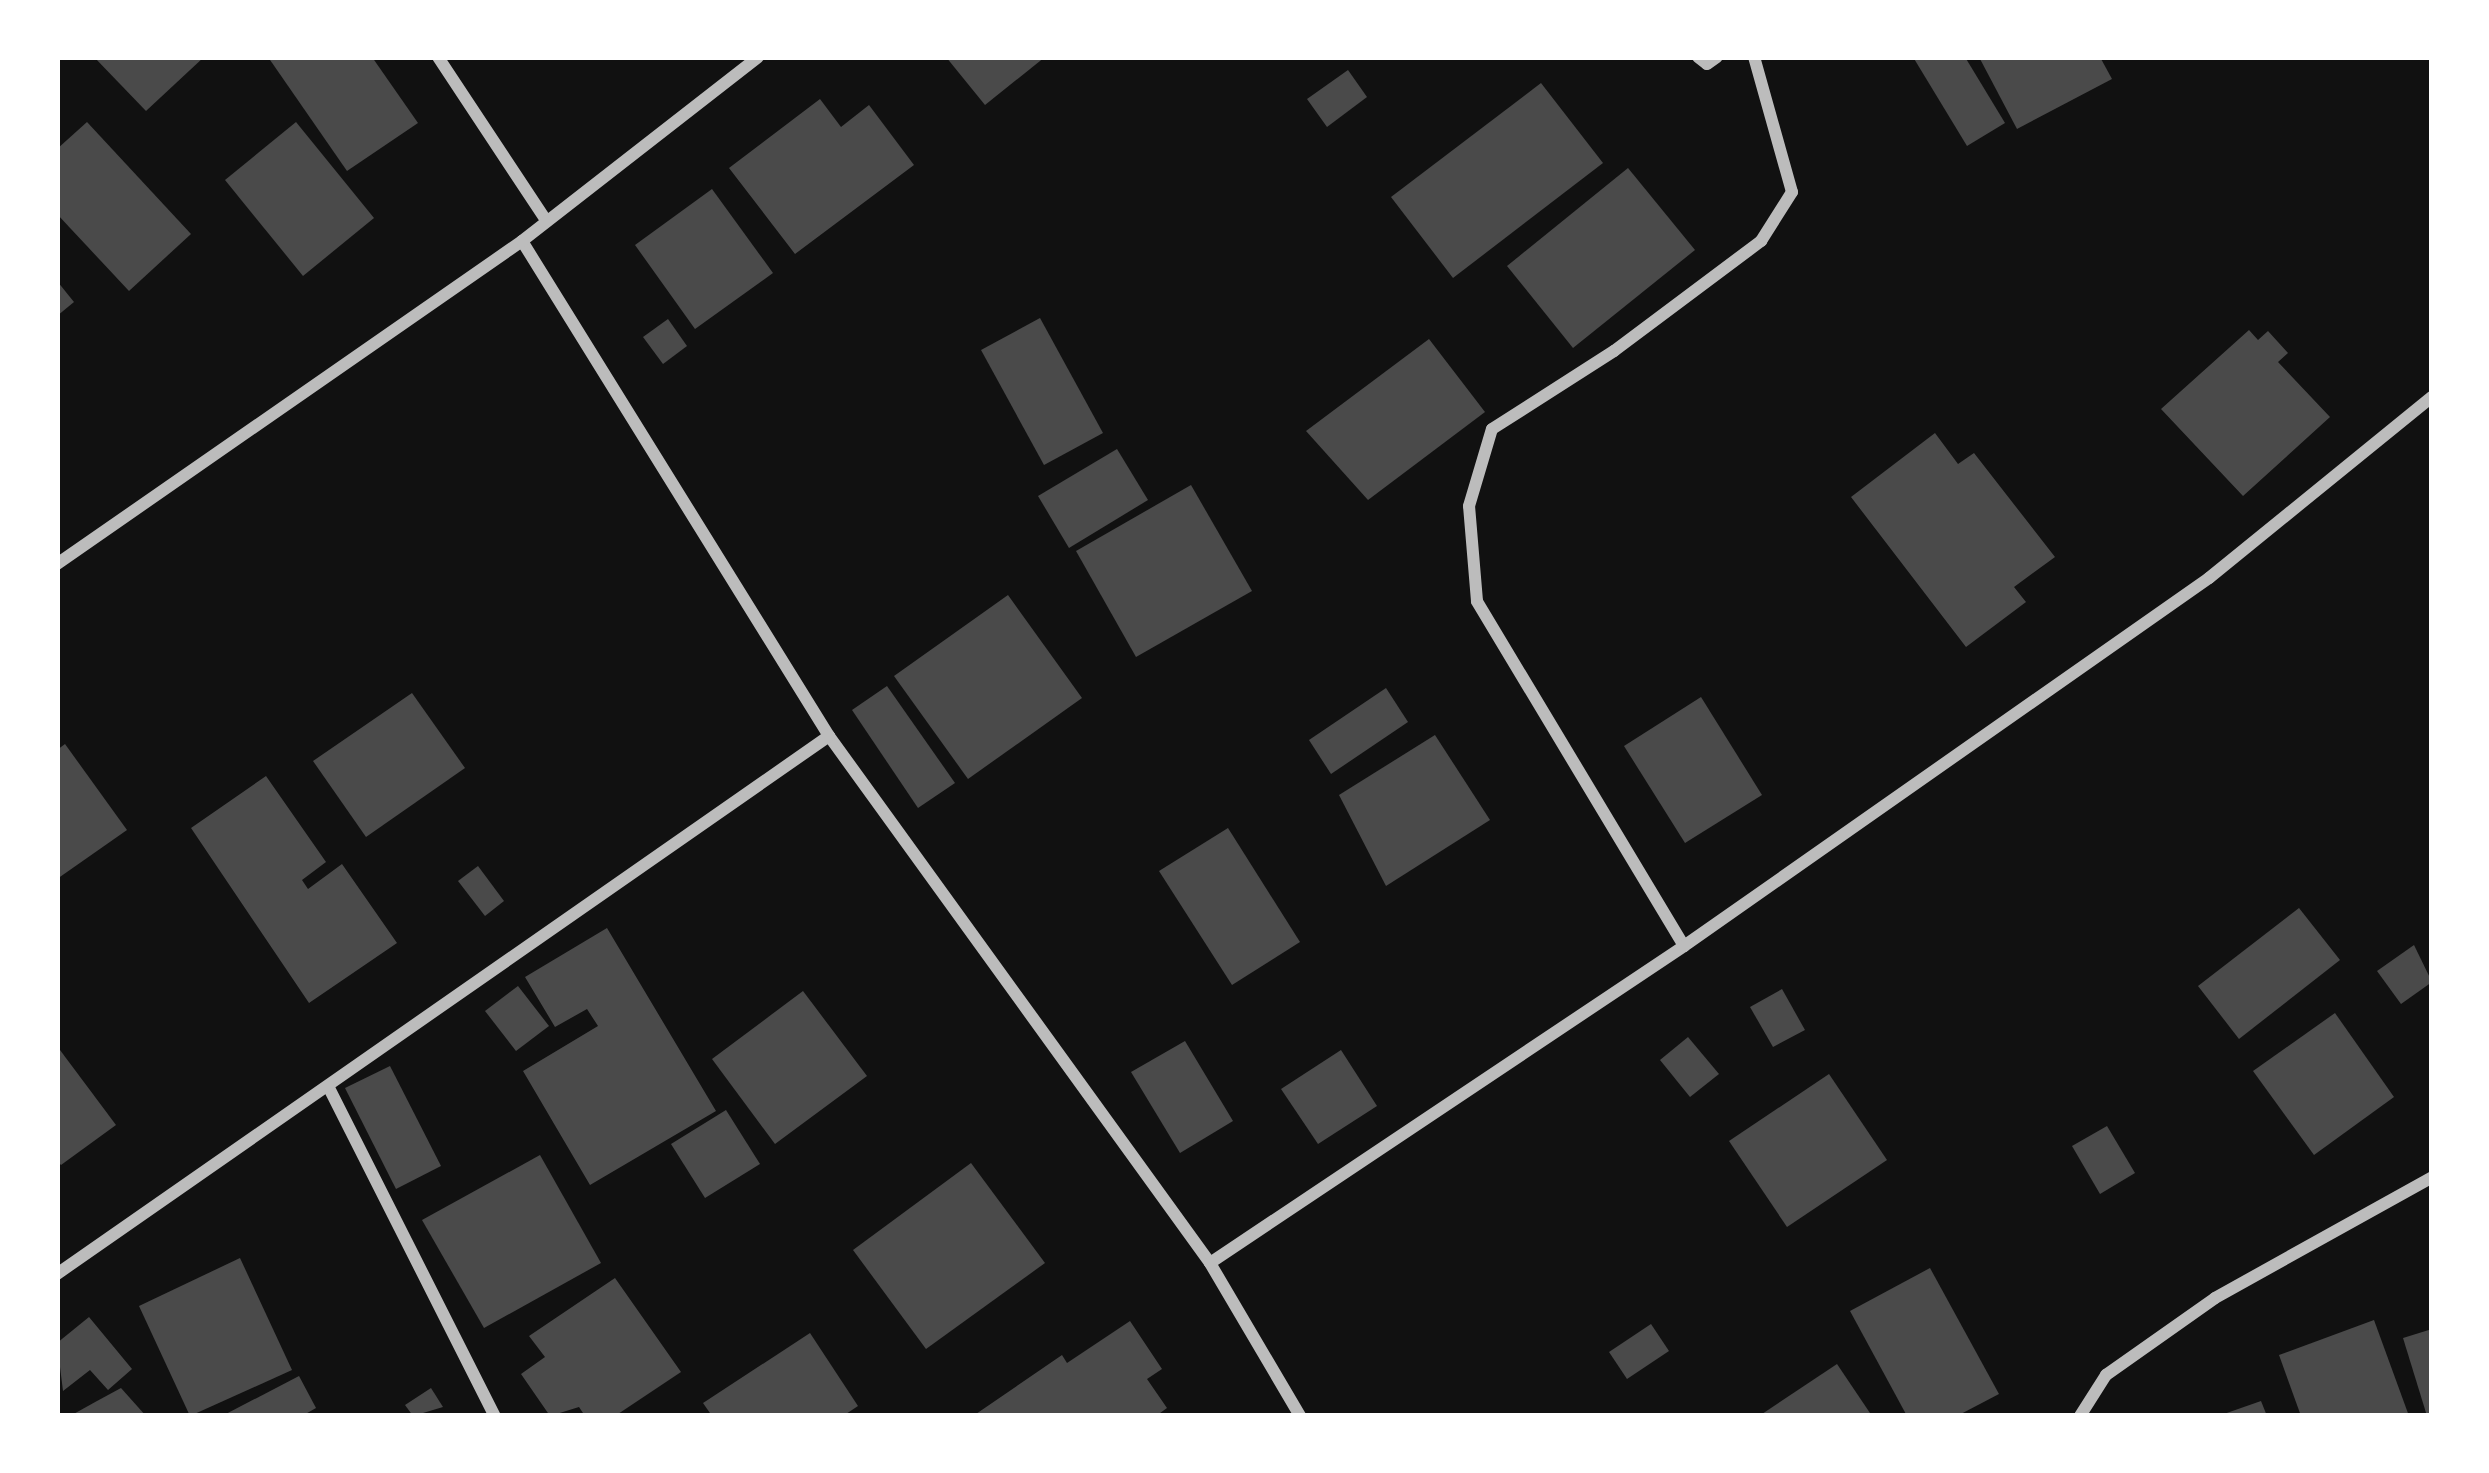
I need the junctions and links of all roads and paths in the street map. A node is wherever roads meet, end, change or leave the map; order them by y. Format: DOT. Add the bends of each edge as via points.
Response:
graph roads {
  1 [pos="438,57"];
  2 [pos="758,57"];
  3 [pos="1698,57"];
  4 [pos="1717,57"];
  5 [pos="1754,57"];
  6 [pos="546,220"];
  7 [pos="522,241"];
  8 [pos="2432,397"];
  9 [pos="57,564"];
  10 [pos="830,736"];
  11 [pos="1684,946"];
  12 [pos="328,1086"];
  13 [pos="2432,1177"];
  14 [pos="1210,1263"];
  15 [pos="57,1274"];
  16 [pos="495,1416"];
  17 [pos="1300,1416"];
  18 [pos="2080,1416"];
  1 -- 6 [label="street"];
  2 -- 6 [label="street"];
  3 -- 4 [label="street" via="1707,64"];
  5 -- 11 [label="street" via="1792,192 1762,241 1492,429 1469,506 1477,601"];
  6 -- 7 [label="street"];
  7 -- 9 [label="street"];
  7 -- 10 [label="street"];
  8 -- 11 [label="street" via="2209,578"];
  10 -- 12 [label="street"];
  10 -- 14 [label="street"];
  11 -- 14 [label="street"];
  12 -- 15 [label="street"];
  12 -- 16 [label="street"];
  13 -- 18 [label="street" via="2215,1298 2106,1375"];
  14 -- 17 [label="street"];
}
